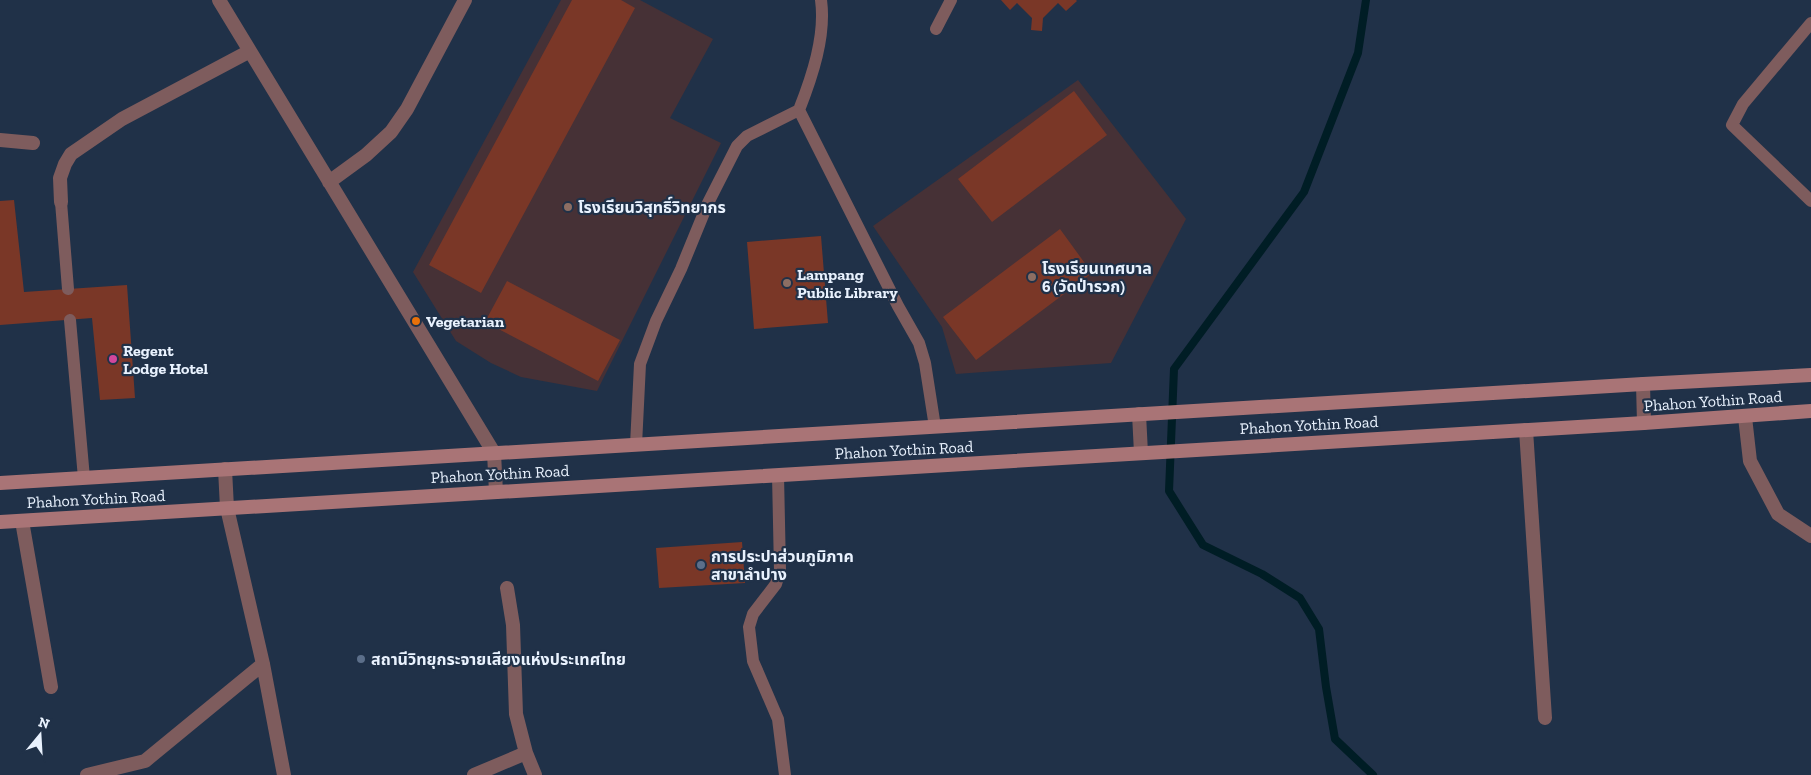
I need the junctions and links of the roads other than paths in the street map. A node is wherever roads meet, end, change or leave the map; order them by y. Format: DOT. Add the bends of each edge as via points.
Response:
graph roads {
  1 [pos="219,0"];
  2 [pos="465,0"];
  3 [pos="821,0"];
  4 [pos="950,0"];
  5 [pos="1811,23"];
  6 [pos="936,30"];
  7 [pos="250,51"];
  8 [pos="799,110"];
  9 [pos="0,140"];
  10 [pos="33,142"];
  11 [pos="329,182"];
  12 [pos="1811,201"];
  13 [pos="61,202"];
  14 [pos="68,289"];
  15 [pos="70,320"];
  16 [pos="1811,375"];
  17 [pos="1643,384"];
  18 [pos="1811,411"];
  19 [pos="1139,414"];
  20 [pos="1745,416"];
  21 [pos="1644,423"];
  22 [pos="935,427"];
  23 [pos="1526,430"];
  24 [pos="636,445"];
  25 [pos="494,453"];
  26 [pos="1147,453"];
  27 [pos="225,469"];
  28 [pos="778,475"];
  29 [pos="84,478"];
  30 [pos="0,483"];
  31 [pos="496,492"];
  32 [pos="228,508"];
  33 [pos="22,520"];
  34 [pos="0,522"];
  35 [pos="1811,536"];
  36 [pos="507,588"];
  37 [pos="263,664"];
  38 [pos="51,687"];
  39 [pos="1545,718"];
  40 [pos="526,753"];
  41 [pos="87,775"];
  42 [pos="284,775"];
  43 [pos="474,775"];
  44 [pos="535,775"];
  45 [pos="785,775"];
  1 -- 7 [label="street"];
  2 -- 11 [label="street" via="391,132"];
  3 -- 8 [label="lane" via="823,15 818,48"];
  4 -- 6 [label="lane"];
  5 -- 12 [label="lane" via="1743,104 1732,126"];
  7 -- 11 [label="street"];
  7 -- 13 [label="street" via="122,119 71,154 62,170"];
  8 -- 22 [label="lane" via="919,343"];
  8 -- 24 [label="lane" via="747,136 737,146 708,203 640,364"];
  9 -- 10 [label="street"];
  11 -- 25 [label="street"];
  13 -- 14 [label="lane"];
  15 -- 29 [label="lane"];
  16 -- 17 [label="main road, Phahon Yothin Road"];
  17 -- 19 [label="main road, Phahon Yothin Road"];
  17 -- 21 [label="street"];
  18 -- 20 [label="main road, Phahon Yothin Road"];
  19 -- 22 [label="main road, Phahon Yothin Road"];
  19 -- 26 [label="street"];
  20 -- 21 [label="main road, Phahon Yothin Road"];
  20 -- 35 [label="street" via="1750,461 1778,514"];
  21 -- 23 [label="main road, Phahon Yothin Road"];
  22 -- 24 [label="main road, Phahon Yothin Road"];
  23 -- 26 [label="main road, Phahon Yothin Road"];
  23 -- 39 [label="street"];
  24 -- 25 [label="main road, Phahon Yothin Road"];
  25 -- 27 [label="main road, Phahon Yothin Road"];
  25 -- 31 [label="street"];
  26 -- 28 [label="main road, Phahon Yothin Road"];
  27 -- 29 [label="main road, Phahon Yothin Road"];
  27 -- 32 [label="street"];
  28 -- 31 [label="main road, Phahon Yothin Road"];
  28 -- 45 [label="lane" via="780,570 776,584 753,614 749,627 753,661 778,719"];
  29 -- 30 [label="main road, Phahon Yothin Road"];
  31 -- 32 [label="main road, Phahon Yothin Road"];
  32 -- 33 [label="main road, Phahon Yothin Road"];
  32 -- 37 [label="street"];
  33 -- 34 [label="main road, Phahon Yothin Road"];
  33 -- 38 [label="street"];
  36 -- 40 [label="street" via="513,625 516,714"];
  37 -- 41 [label="street" via="144,761"];
  37 -- 42 [label="street"];
  40 -- 43 [label="street"];
  40 -- 44 [label="street"];
}
